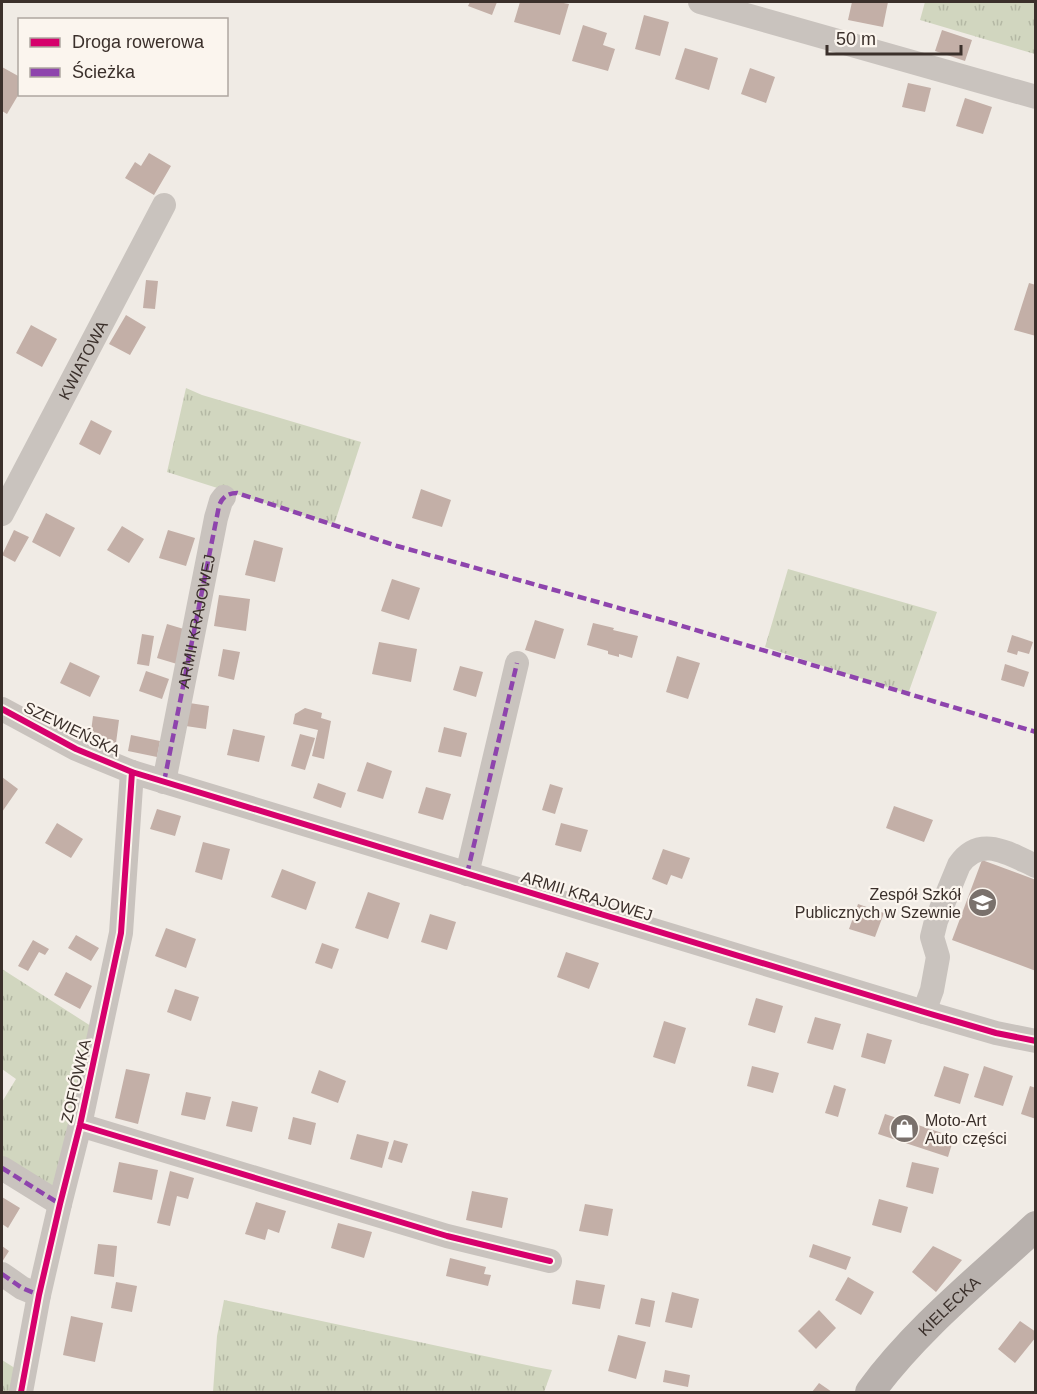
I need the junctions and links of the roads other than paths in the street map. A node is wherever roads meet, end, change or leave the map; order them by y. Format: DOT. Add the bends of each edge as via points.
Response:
graph roads {
  1 [pos="700,2"];
  2 [pos="1035,97"];
  3 [pos="164,205"];
  4 [pos="224,497"];
  5 [pos="2,514"];
  6 [pos="517,663"];
  7 [pos="2,709"];
  8 [pos="132,772"];
  9 [pos="164,782"];
  10 [pos="1035,866"];
  11 [pos="467,874"];
  12 [pos="924,1012"];
  13 [pos="1035,1041"];
  14 [pos="80,1125"];
  15 [pos="2,1168"];
  16 [pos="60,1204"];
  17 [pos="1035,1226"];
  18 [pos="550,1261"];
  19 [pos="2,1274"];
  20 [pos="39,1295"];
  21 [pos="21,1392"];
  22 [pos="870,1392"];
  1 -- 2 [label="street"];
  3 -- 5 [label="street, KWIATOWA"];
  4 -- 9 [label="street, ARMII KRAJOWEJ" via="216,518"];
  6 -- 11 [label="street"];
  7 -- 8 [label="street, SZEWIEŃSKA" via="92,756"];
  8 -- 9 [label="street, ARMII KRAJOWEJ"];
  8 -- 14 [label="street, ZOFIÓWKA" via="121,933"];
  9 -- 11 [label="street, ARMII KRAJOWEJ"];
  10 -- 12 [label="street" via="989,848 974,850 964,857 936,921 932,937 938,957"];
  11 -- 12 [label="street, ARMII KRAJOWEJ"];
  12 -- 13 [label="street, ARMII KRAJOWEJ"];
  14 -- 16 [label="street, ZOFIÓWKA"];
  14 -- 18 [label="street" via="447,1236"];
  15 -- 16 [label="street"];
  16 -- 20 [label="street, ZOFIÓWKA"];
  17 -- 22 [label="main road, KIELECKA" via="920,1334"];
  19 -- 20 [label="street"];
  20 -- 21 [label="street, ZOFIÓWKA"];
}
